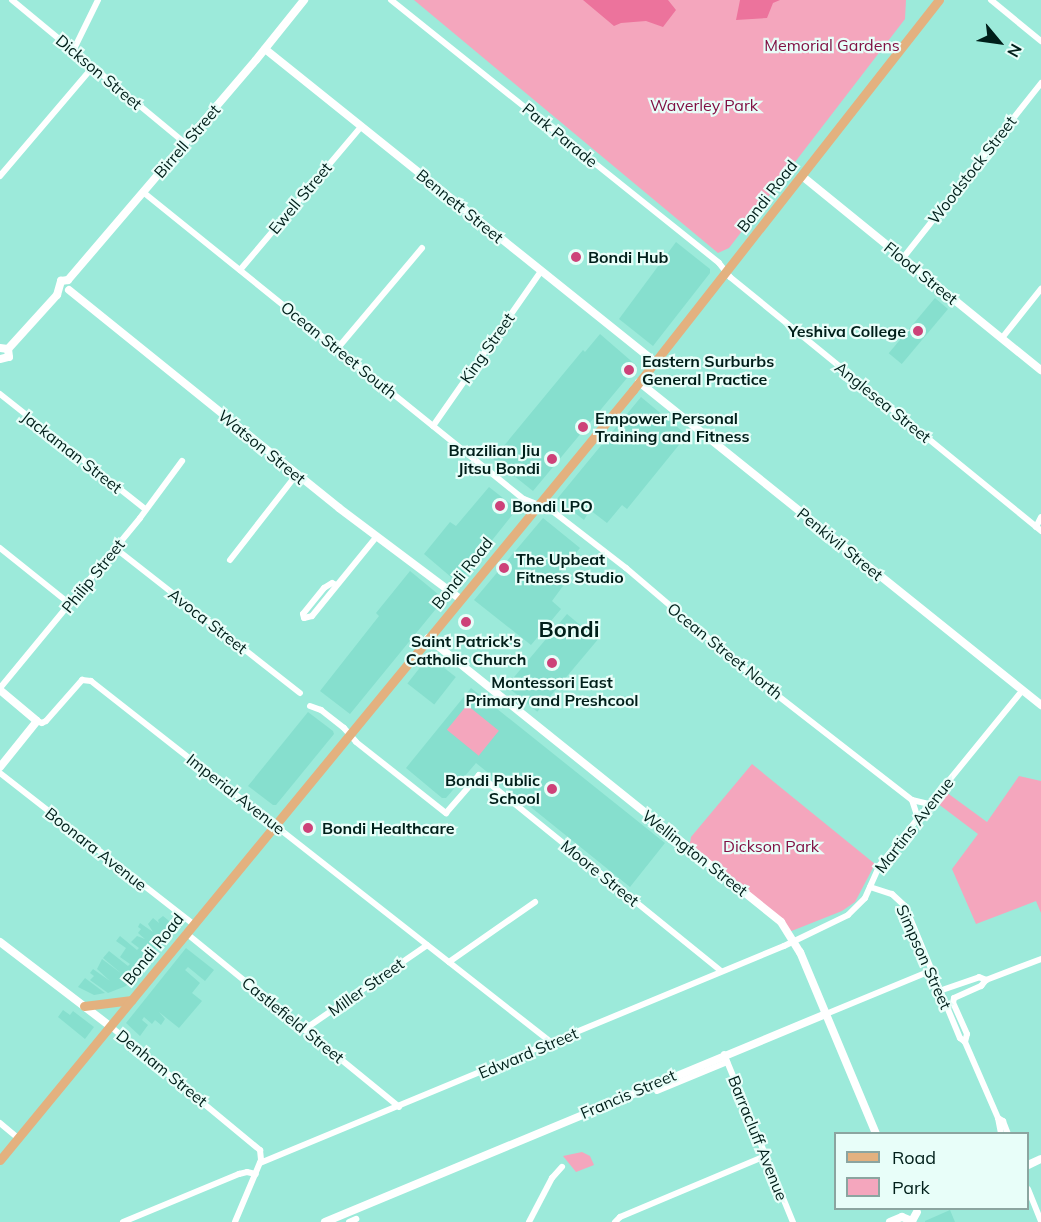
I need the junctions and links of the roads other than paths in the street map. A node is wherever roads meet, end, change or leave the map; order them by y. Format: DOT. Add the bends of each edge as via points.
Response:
graph roads {
  1 [pos="12,0"];
  2 [pos="98,0"];
  3 [pos="304,0"];
  4 [pos="391,0"];
  5 [pos="939,0"];
  6 [pos="992,0"];
  7 [pos="1041,41"];
  8 [pos="265,49"];
  9 [pos="73,51"];
  10 [pos="92,68"];
  11 [pos="1041,83"];
  12 [pos="361,127"];
  13 [pos="185,142"];
  14 [pos="0,176"];
  15 [pos="801,176"];
  16 [pos="143,192"];
  17 [pos="422,248"];
  18 [pos="903,258"];
  19 [pos="240,270"];
  20 [pos="541,271"];
  21 [pos="726,272"];
  22 [pos="65,286"];
  23 [pos="1041,289"];
  24 [pos="1002,338"];
  25 [pos="4,348"];
  26 [pos="337,349"];
  27 [pos="0,359"];
  28 [pos="655,362"];
  29 [pos="1041,370"];
  30 [pos="639,382"];
  31 [pos="0,394"];
  32 [pos="433,426"];
  33 [pos="182,461"];
  34 [pos="297,474"];
  35 [pos="538,504"];
  36 [pos="145,509"];
  37 [pos="1041,517"];
  38 [pos="1039,529"];
  39 [pos="377,536"];
  40 [pos="0,548"];
  41 [pos="116,549"];
  42 [pos="230,560"];
  43 [pos="336,585"];
  44 [pos="460,599"];
  45 [pos="70,604"];
  46 [pos="428,638"];
  47 [pos="0,689"];
  48 [pos="1022,691"];
  49 [pos="300,693"];
  50 [pos="1041,705"];
  51 [pos="310,706"];
  52 [pos="37,721"];
  53 [pos="349,734"];
  54 [pos="0,767"];
  55 [pos="0,773"];
  56 [pos="912,800"];
  57 [pos="930,804"];
  58 [pos="918,818"];
  59 [pos="274,824"];
  60 [pos="870,887"];
  61 [pos="535,902"];
  62 [pos="193,924"];
  63 [pos="186,933"];
  64 [pos="794,940"];
  65 [pos="0,942"];
  66 [pos="427,945"];
  67 [pos="1041,959"];
  68 [pos="449,962"];
  69 [pos="933,970"];
  70 [pos="721,971"];
  71 [pos="986,980"];
  72 [pos="942,990"];
  73 [pos="132,1000"];
  74 [pos="84,1006"];
  75 [pos="826,1014"];
  76 [pos="110,1026"];
  77 [pos="305,1029"];
  78 [pos="965,1042"];
  79 [pos="552,1043"];
  80 [pos="726,1058"];
  81 [pos="657,1091"];
  82 [pos="399,1107"];
  83 [pos="998,1118"];
  84 [pos="0,1123"];
  85 [pos="875,1132"];
  86 [pos="1001,1132"];
  87 [pos="1007,1132"];
  88 [pos="18,1138"];
  89 [pos="765,1156"];
  90 [pos="0,1160"];
  91 [pos="260,1163"];
  92 [pos="562,1167"];
  93 [pos="255,1174"];
  94 [pos="1029,1192"];
  95 [pos="918,1210"];
  96 [pos="903,1213"];
  97 [pos="356,1219"];
  98 [pos="912,1221"];
  99 [pos="123,1222"];
  100 [pos="235,1222"];
  101 [pos="325,1222"];
  102 [pos="349,1222"];
  103 [pos="529,1222"];
  104 [pos="615,1222"];
  105 [pos="793,1222"];
  106 [pos="890,1222"];
  107 [pos="1041,1222"];
  1 -- 9 [label="street, Dickson Street"];
  2 -- 9 [label="street"];
  3 -- 8 [label="main road, Birrell Street"];
  4 -- 21 [label="street, Park Parade"];
  5 -- 15 [label="main road, Bondi Road"];
  6 -- 7 [label="street"];
  8 -- 12 [label="main road, Bennett Street"];
  8 -- 13 [label="main road, Birrell Street"];
  9 -- 10 [label="street, Dickson Street"];
  10 -- 13 [label="street, Dickson Street"];
  10 -- 14 [label="street"];
  11 -- 18 [label="street, Woodstock Street"];
  12 -- 19 [label="street, Ewell Street"];
  12 -- 20 [label="main road, Bennett Street"];
  13 -- 16 [label="main road, Birrell Street"];
  15 -- 18 [label="street, Flood Street"];
  15 -- 21 [label="main road, Bondi Road"];
  16 -- 19 [label="street, Ocean Street South"];
  16 -- 22 [label="main road, Birrell Street"];
  17 -- 26 [label="street"];
  18 -- 24 [label="street, Flood Street"];
  19 -- 26 [label="street, Ocean Street South"];
  20 -- 28 [label="main road, Bennett Street"];
  20 -- 32 [label="street, King Street"];
  21 -- 28 [label="main road, Bondi Road"];
  21 -- 38 [label="street, Anglesea Street"];
  22 -- 25 [label="main road, Birrell Street"];
  22 -- 34 [label="street, Watson Street"];
  23 -- 24 [label="street"];
  24 -- 29 [label="street, Flood Street"];
  25 -- 27 [label="main road, Birrell Street" via="9,357"];
  26 -- 32 [label="street, Ocean Street South"];
  28 -- 30 [label="main road, Bondi Road"];
  30 -- 35 [label="main road, Bondi Road"];
  30 -- 48 [label="main road, Penkivil Street"];
  31 -- 36 [label="street, Jackaman Street"];
  32 -- 35 [label="street, Ocean Street South" via="524,499"];
  33 -- 36 [label="street, Philip Street"];
  34 -- 39 [label="street, Watson Street"];
  34 -- 42 [label="street"];
  35 -- 44 [label="main road, Bondi Road"];
  35 -- 56 [label="street, Ocean Street North" via="626,568 759,681"];
  36 -- 41 [label="street, Philip Street"];
  37 -- 38 [label="street"];
  39 -- 43 [label="street"];
  39 -- 44 [label="street, Watson Street"];
  40 -- 45 [label="street"];
  41 -- 45 [label="street, Philip Street"];
  41 -- 49 [label="street, Avoca Street"];
  43 -- 43 [label="street" via="312,616 304,618 303,614 324,588"];
  44 -- 46 [label="main road, Bondi Road"];
  45 -- 47 [label="street, Philip Street"];
  46 -- 53 [label="main road, Bondi Road"];
  46 -- 64 [label="street, Wellington Street" via="770,911"];
  47 -- 52 [label="street"];
  48 -- 50 [label="main road, Penkivil Street"];
  48 -- 57 [label="street, Martins Avenue"];
  51 -- 53 [label="street" via="321,710"];
  52 -- 54 [label="street"];
  52 -- 59 [label="street, Imperial Avenue" via="46,721 80,682 88,680"];
  53 -- 59 [label="main road, Bondi Road"];
  53 -- 70 [label="street, Moore Street" via="446,813 479,775"];
  55 -- 62 [label="street, Boonara Avenue"];
  56 -- 57 [label="street, Ocean Street North"];
  56 -- 58 [label="street"];
  57 -- 58 [label="street, Martins Avenue"];
  58 -- 60 [label="street, Martins Avenue" via="880,865"];
  59 -- 62 [label="main road, Bondi Road"];
  59 -- 66 [label="street, Imperial Avenue"];
  60 -- 64 [label="street, Martins Avenue" via="848,915"];
  60 -- 69 [label="street, Simpson Street" via="892,894 905,906"];
  61 -- 68 [label="street"];
  62 -- 63 [label="main road, Bondi Road"];
  63 -- 73 [label="main road, Bondi Road"];
  63 -- 77 [label="street, Castlefield Street"];
  64 -- 70 [label="street, Edward Street"];
  64 -- 75 [label="street, Wellington Street"];
  65 -- 74 [label="street, Denham Street"];
  66 -- 68 [label="street, Imperial Avenue"];
  66 -- 77 [label="street, Miller Street"];
  67 -- 71 [label="street"];
  68 -- 79 [label="street, Imperial Avenue"];
  69 -- 72 [label="street, Simpson Street"];
  69 -- 75 [label="street, Francis Street"];
  70 -- 79 [label="street, Edward Street"];
  71 -- 72 [label="street" via="979,977"];
  71 -- 78 [label="street, Simpson Street" via="954,1000 967,1034"];
  72 -- 78 [label="street, Simpson Street"];
  73 -- 74 [label="main road"];
  73 -- 76 [label="main road, Bondi Road"];
  74 -- 76 [label="street, Denham Street"];
  75 -- 80 [label="street, Francis Street"];
  75 -- 85 [label="street, Wellington Street"];
  76 -- 88 [label="main road, Bondi Road"];
  76 -- 91 [label="street, Denham Street" via="255,1145 262,1155"];
  77 -- 82 [label="street, Castlefield Street"];
  78 -- 83 [label="street, Simpson Street"];
  79 -- 82 [label="street, Edward Street"];
  80 -- 81 [label="street, Francis Street"];
  80 -- 89 [label="street, Barracluff Avenue"];
  80 -- 101 [label="street, Francis Street"];
  82 -- 91 [label="street, Edward Street"];
  83 -- 86 [label="street, Simpson Street"];
  83 -- 87 [label="street, Simpson Street" via="1003,1120"];
  84 -- 88 [label="street"];
  88 -- 90 [label="main road, Bondi Road"];
  89 -- 104 [label="street"];
  89 -- 105 [label="street, Barracluff Avenue"];
  91 -- 93 [label="street"];
  92 -- 103 [label="street"];
  93 -- 99 [label="street" via="239,1174"];
  93 -- 100 [label="street"];
  94 -- 107 [label="street"];
  95 -- 98 [label="street"];
  96 -- 98 [label="street"];
  96 -- 106 [label="street"];
  97 -- 102 [label="street"];
}
